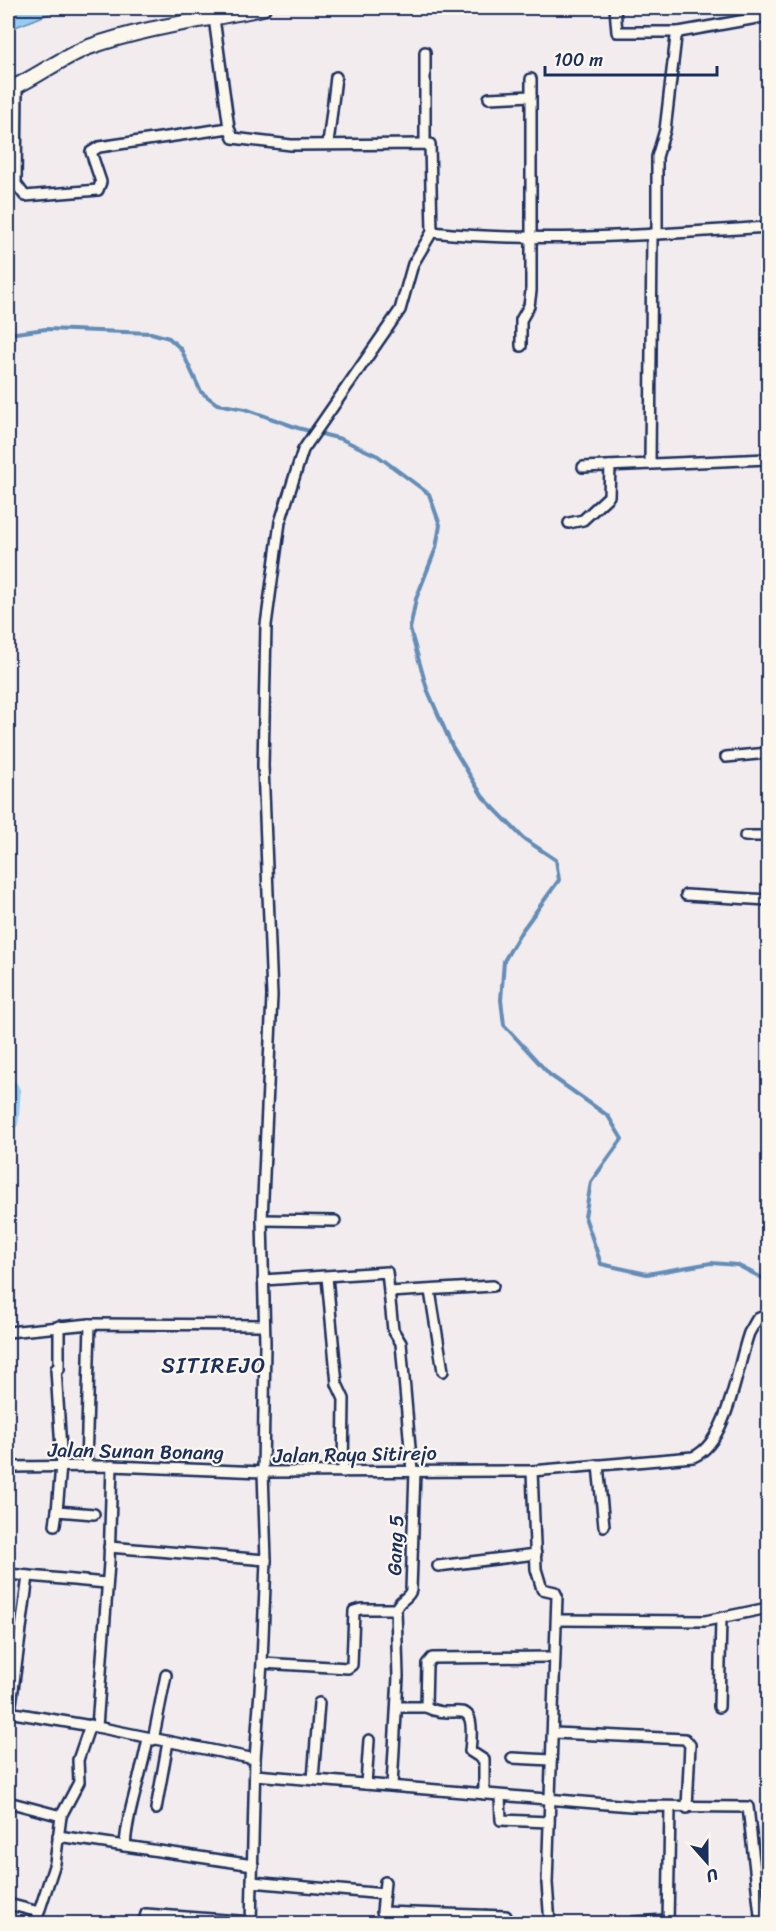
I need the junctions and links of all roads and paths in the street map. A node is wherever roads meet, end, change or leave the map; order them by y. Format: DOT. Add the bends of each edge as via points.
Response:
graph roads {
  1 [pos="263,8"];
  2 [pos="615,8"];
  3 [pos="768,16"];
  4 [pos="214,18"];
  5 [pos="679,32"];
  6 [pos="425,52"];
  7 [pos="336,77"];
  8 [pos="531,79"];
  9 [pos="12,88"];
  10 [pos="531,96"];
  11 [pos="489,98"];
  12 [pos="229,128"];
  13 [pos="425,143"];
  14 [pos="328,144"];
  15 [pos="12,173"];
  16 [pos="768,227"];
  17 [pos="432,232"];
  18 [pos="654,233"];
  19 [pos="531,236"];
  20 [pos="521,346"];
  21 [pos="768,459"];
  22 [pos="650,464"];
  23 [pos="610,466"];
  24 [pos="583,467"];
  25 [pos="569,524"];
  26 [pos="768,753"];
  27 [pos="726,757"];
  28 [pos="745,836"];
  29 [pos="768,836"];
  30 [pos="686,895"];
  31 [pos="768,900"];
  32 [pos="262,1220"];
  33 [pos="335,1221"];
  34 [pos="327,1277"];
  35 [pos="263,1280"];
  36 [pos="493,1286"];
  37 [pos="430,1291"];
  38 [pos="389,1292"];
  39 [pos="768,1314"];
  40 [pos="90,1324"];
  41 [pos="264,1325"];
  42 [pos="59,1326"];
  43 [pos="8,1332"];
  44 [pos="443,1371"];
  45 [pos="598,1465"];
  46 [pos="62,1466"];
  47 [pos="86,1466"];
  48 [pos="111,1466"];
  49 [pos="8,1467"];
  50 [pos="414,1471"];
  51 [pos="532,1471"];
  52 [pos="263,1472"];
  53 [pos="343,1472"];
  54 [pos="57,1511"];
  55 [pos="94,1514"];
  56 [pos="55,1525"];
  57 [pos="604,1526"];
  58 [pos="110,1547"];
  59 [pos="536,1554"];
  60 [pos="266,1560"];
  61 [pos="438,1566"];
  62 [pos="8,1574"];
  63 [pos="28,1576"];
  64 [pos="106,1583"];
  65 [pos="768,1608"];
  66 [pos="396,1611"];
  67 [pos="721,1618"];
  68 [pos="557,1620"];
  69 [pos="554,1657"];
  70 [pos="262,1662"];
  71 [pos="11,1667"];
  72 [pos="166,1675"];
  73 [pos="319,1703"];
  74 [pos="397,1707"];
  75 [pos="426,1707"];
  76 [pos="719,1707"];
  77 [pos="9,1712"];
  78 [pos="94,1726"];
  79 [pos="554,1733"];
  80 [pos="151,1739"];
  81 [pos="369,1740"];
  82 [pos="168,1743"];
  83 [pos="512,1758"];
  84 [pos="255,1759"];
  85 [pos="551,1760"];
  86 [pos="255,1774"];
  87 [pos="313,1779"];
  88 [pos="366,1784"];
  89 [pos="392,1786"];
  90 [pos="484,1794"];
  91 [pos="500,1796"];
  92 [pos="550,1801"];
  93 [pos="8,1802"];
  94 [pos="670,1807"];
  95 [pos="687,1808"];
  96 [pos="156,1809"];
  97 [pos="60,1816"];
  98 [pos="549,1822"];
  99 [pos="58,1836"];
  100 [pos="125,1846"];
  101 [pos="253,1864"];
  102 [pos="252,1882"];
  103 [pos="385,1882"];
  104 [pos="384,1894"];
  105 [pos="8,1904"];
  106 [pos="39,1912"];
  107 [pos="382,1912"];
  108 [pos="506,1916"];
  109 [pos="633,1922"];
  110 [pos="667,1922"];
  111 [pos="35,1923"];
  112 [pos="142,1923"];
  113 [pos="251,1923"];
  114 [pos="381,1923"];
  115 [pos="550,1923"];
  116 [pos="761,1923"];
  1 -- 4 [label="main road"];
  2 -- 5 [label="street" via="617,32"];
  3 -- 5 [label="street"];
  4 -- 9 [label="main road" via="140,32 86,48"];
  4 -- 12 [label="street"];
  5 -- 18 [label="street" via="673,47 665,130 657,158"];
  6 -- 13 [label="street"];
  7 -- 14 [label="street"];
  8 -- 10 [label="street"];
  9 -- 15 [label="street"];
  10 -- 11 [label="street"];
  10 -- 19 [label="street"];
  12 -- 14 [label="street" via="236,139 291,145"];
  12 -- 15 [label="street" via="94,148 91,152 102,187 94,191 25,196 18,190"];
  13 -- 14 [label="street"];
  13 -- 17 [label="street" via="430,145"];
  16 -- 18 [label="street"];
  17 -- 19 [label="street" via="477,237"];
  17 -- 32 [label="street" via="413,264 400,310 303,450 280,522 266,625 263,766 272,996"];
  18 -- 19 [label="street"];
  18 -- 22 [label="street"];
  19 -- 20 [label="street" via="531,291 521,320"];
  21 -- 22 [label="street"];
  22 -- 23 [label="street"];
  23 -- 24 [label="street"];
  23 -- 25 [label="street" via="609,496 583,520"];
  26 -- 27 [label="street"];
  28 -- 29 [label="street"];
  30 -- 31 [label="street"];
  32 -- 33 [label="street"];
  32 -- 35 [label="street"];
  34 -- 35 [label="street"];
  34 -- 38 [label="street" via="387,1272"];
  34 -- 53 [label="street" via="337,1384 344,1399"];
  35 -- 41 [label="street"];
  36 -- 37 [label="street"];
  37 -- 38 [label="street"];
  37 -- 44 [label="street"];
  38 -- 50 [label="street, Gang 5" via="393,1330 401,1343"];
  39 -- 45 [label="street, Jalan Raya Sitirejo" via="756,1319 749,1333 722,1424 702,1453"];
  40 -- 41 [label="street"];
  40 -- 42 [label="street"];
  40 -- 47 [label="street"];
  41 -- 52 [label="street"];
  42 -- 43 [label="street"];
  42 -- 46 [label="street" via="56,1370"];
  45 -- 51 [label="street, Jalan Raya Sitirejo"];
  45 -- 57 [label="street"];
  46 -- 47 [label="street, Jalan Sunan Bonang"];
  46 -- 49 [label="street, Jalan Sunan Bonang"];
  46 -- 54 [label="street"];
  47 -- 48 [label="street, Jalan Sunan Bonang"];
  48 -- 52 [label="street, Jalan Sunan Bonang"];
  48 -- 58 [label="street"];
  50 -- 51 [label="street, Jalan Raya Sitirejo"];
  50 -- 53 [label="street, Jalan Raya Sitirejo"];
  50 -- 66 [label="street, Gang 5" via="411,1590"];
  51 -- 59 [label="street"];
  52 -- 53 [label="street, Jalan Raya Sitirejo"];
  52 -- 60 [label="street, Jalan Raya Sitirejo"];
  54 -- 55 [label="street"];
  54 -- 56 [label="street"];
  58 -- 60 [label="street"];
  58 -- 64 [label="street"];
  59 -- 61 [label="street"];
  59 -- 68 [label="street" via="541,1587 557,1596"];
  60 -- 70 [label="street, Jalan Raya Sitirejo"];
  62 -- 63 [label="street"];
  63 -- 64 [label="street"];
  63 -- 71 [label="street"];
  64 -- 78 [label="street"];
  65 -- 67 [label="street"];
  66 -- 70 [label="street" via="354,1611 352,1665 348,1668"];
  66 -- 74 [label="street"];
  67 -- 68 [label="street" via="645,1623"];
  67 -- 76 [label="street"];
  68 -- 69 [label="street"];
  69 -- 75 [label="street" via="432,1658 428,1664"];
  69 -- 79 [label="street"];
  70 -- 84 [label="street, Jalan Raya Sitirejo"];
  71 -- 77 [label="street"];
  72 -- 80 [label="street"];
  73 -- 87 [label="street"];
  74 -- 75 [label="street"];
  74 -- 89 [label="street"];
  75 -- 90 [label="street" via="463,1712 470,1718 470,1750 484,1760"];
  77 -- 78 [label="street"];
  78 -- 80 [label="street"];
  78 -- 97 [label="street" via="78,1760 79,1782"];
  79 -- 85 [label="street"];
  79 -- 95 [label="street" via="685,1739 690,1744"];
  80 -- 82 [label="street"];
  80 -- 100 [label="street"];
  81 -- 88 [label="street"];
  82 -- 84 [label="street"];
  82 -- 96 [label="street"];
  83 -- 85 [label="street"];
  84 -- 86 [label="street, Jalan Raya Sitirejo"];
  85 -- 92 [label="street"];
  86 -- 87 [label="street"];
  86 -- 101 [label="street, Jalan Raya Sitirejo"];
  87 -- 88 [label="street"];
  88 -- 89 [label="street"];
  89 -- 90 [label="street"];
  90 -- 91 [label="street"];
  91 -- 92 [label="street"];
  91 -- 98 [label="street" via="500,1818"];
  92 -- 94 [label="street"];
  92 -- 98 [label="street"];
  93 -- 97 [label="street"];
  94 -- 95 [label="street"];
  94 -- 110 [label="street"];
  95 -- 116 [label="street" via="748,1807"];
  97 -- 99 [label="street"];
  98 -- 115 [label="street"];
  99 -- 100 [label="street"];
  99 -- 106 [label="street" via="55,1863"];
  100 -- 101 [label="street"];
  101 -- 102 [label="street, Jalan Raya Sitirejo"];
  102 -- 104 [label="street"];
  102 -- 113 [label="street, Jalan Raya Sitirejo"];
  103 -- 104 [label="street"];
  104 -- 107 [label="street"];
  105 -- 106 [label="street"];
  106 -- 111 [label="street"];
  107 -- 108 [label="street"];
  107 -- 114 [label="street"];
  109 -- 110 [label="street"];
  112 -- 113 [label="street" via="146,1914"];
}
